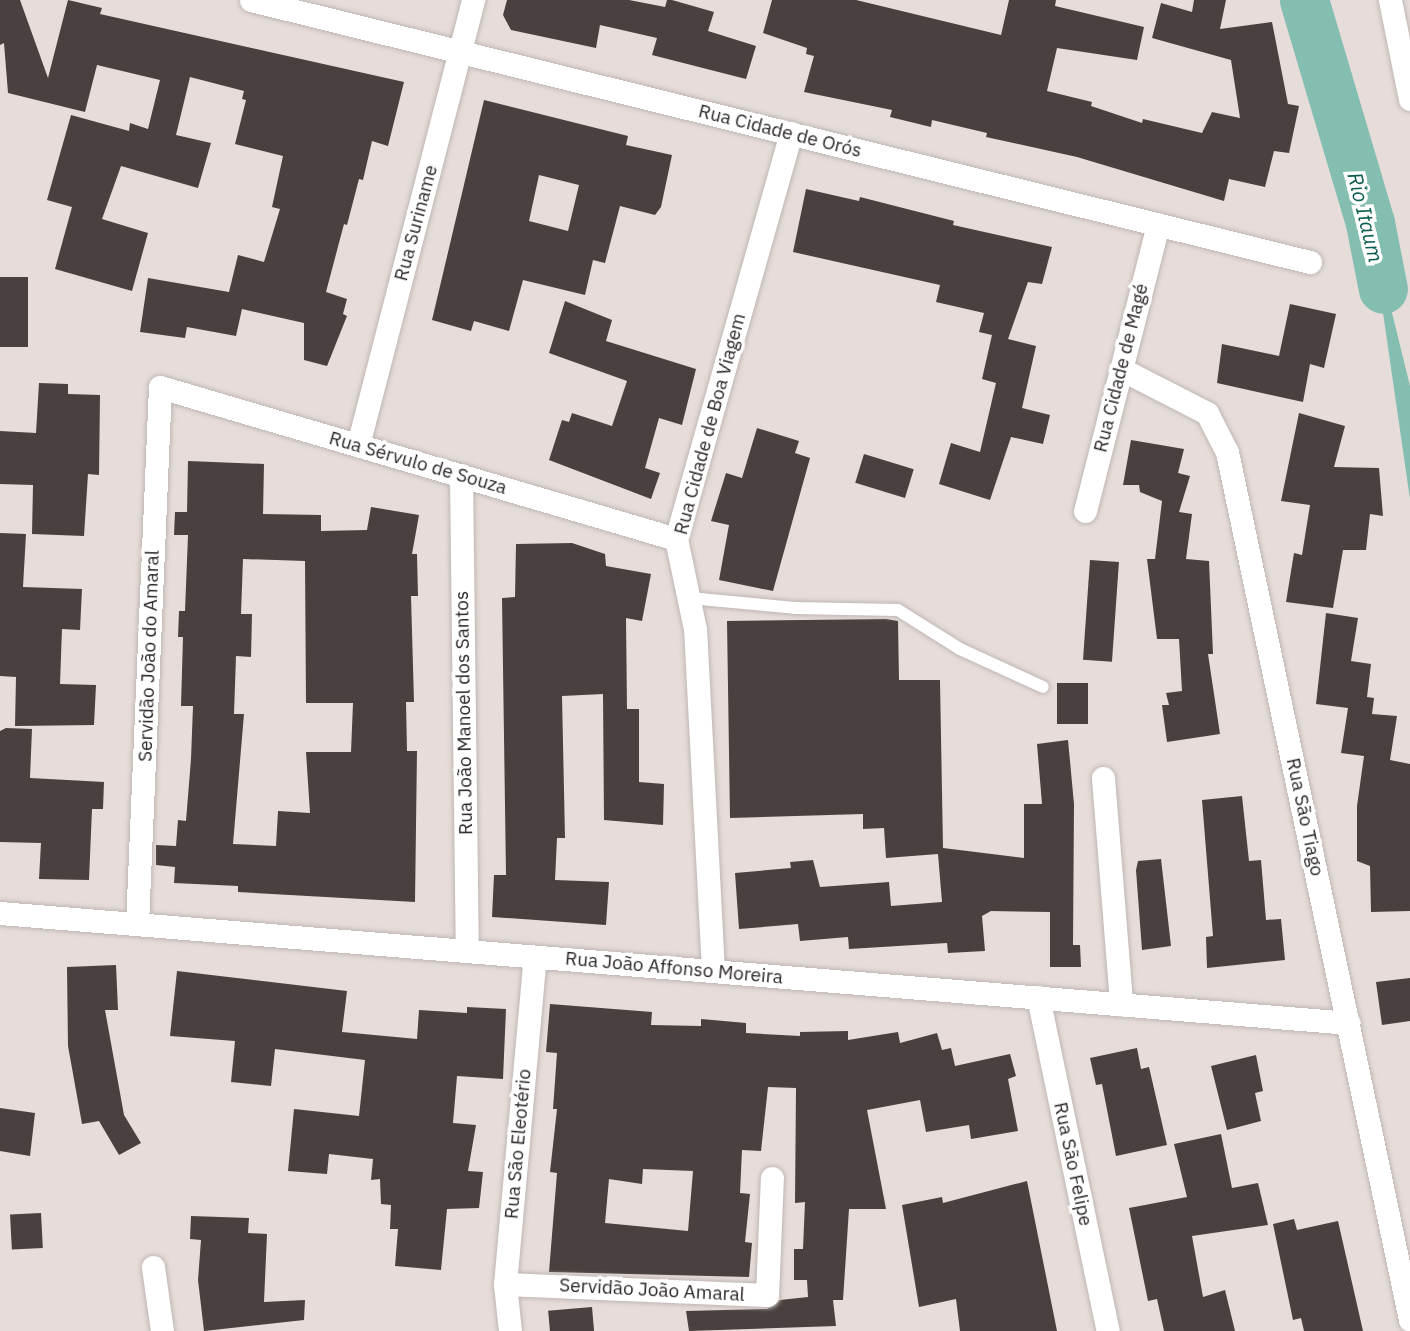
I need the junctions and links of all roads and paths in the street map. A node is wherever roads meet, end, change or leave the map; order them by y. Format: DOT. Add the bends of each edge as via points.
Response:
graph roads {
  1 [pos="251,0"];
  2 [pos="472,0"];
  3 [pos="1390,0"];
  4 [pos="461,52"];
  5 [pos="1409,94"];
  6 [pos="791,133"];
  7 [pos="1158,224"];
  8 [pos="1310,262"];
  9 [pos="1121,369"];
  10 [pos="160,387"];
  11 [pos="358,445"];
  12 [pos="461,475"];
  13 [pos="1085,512"];
  14 [pos="676,539"];
  15 [pos="690,598"];
  16 [pos="1043,687"];
  17 [pos="1103,778"];
  18 [pos="0,913"];
  19 [pos="137,924"];
  20 [pos="467,951"];
  21 [pos="535,957"];
  22 [pos="713,971"];
  23 [pos="1038,997"];
  24 [pos="1121,1004"];
  25 [pos="1349,1023"];
  26 [pos="772,1178"];
  27 [pos="153,1267"];
  28 [pos="505,1284"];
  29 [pos="1410,1320"];
  30 [pos="162,1331"];
  31 [pos="510,1331"];
  32 [pos="1108,1331"];
  1 -- 4 [label="street, Rua Cidade de Orós"];
  2 -- 4 [label="street, Rua Suriname"];
  3 -- 5 [label="street"];
  4 -- 6 [label="street, Rua Cidade de Orós"];
  4 -- 11 [label="street, Rua Suriname"];
  6 -- 7 [label="street, Rua Cidade de Orós"];
  6 -- 14 [label="street, Rua Cidade de Boa Viagem"];
  7 -- 8 [label="street, Rua Cidade de Orós"];
  7 -- 9 [label="street, Rua Cidade de Magé"];
  9 -- 13 [label="street, Rua Cidade de Magé"];
  9 -- 25 [label="street, Rua São Tiago" via="1207,414 1227,452"];
  10 -- 11 [label="street, Rua Sérvulo de Souza"];
  10 -- 19 [label="street, Servidão João do Amaral"];
  11 -- 12 [label="street, Rua Sérvulo de Souza"];
  12 -- 14 [label="street, Rua Sérvulo de Souza"];
  12 -- 20 [label="street, Rua João Manoel dos Santos"];
  14 -- 15 [label="street, Rua Cidade de Boa Viagem"];
  15 -- 16 [label="lane" via="795,608 898,610 960,649"];
  15 -- 22 [label="street, Rua Cidade de Boa Viagem"];
  17 -- 24 [label="street"];
  18 -- 19 [label="street, Rua João Affonso Moreira"];
  19 -- 20 [label="street, Rua João Affonso Moreira"];
  20 -- 21 [label="street, Rua João Affonso Moreira"];
  21 -- 22 [label="street, Rua João Affonso Moreira"];
  21 -- 28 [label="street, Rua São Eleotério"];
  22 -- 23 [label="street, Rua João Affonso Moreira"];
  23 -- 24 [label="street, Rua João Affonso Moreira"];
  23 -- 32 [label="street, Rua São Felipe"];
  24 -- 25 [label="street, Rua João Affonso Moreira"];
  25 -- 29 [label="street, Rua São Tiago"];
  26 -- 28 [label="street, Servidão João Amaral" via="767,1295"];
  27 -- 30 [label="street"];
  28 -- 31 [label="street, Rua São Eleotério"];
}
